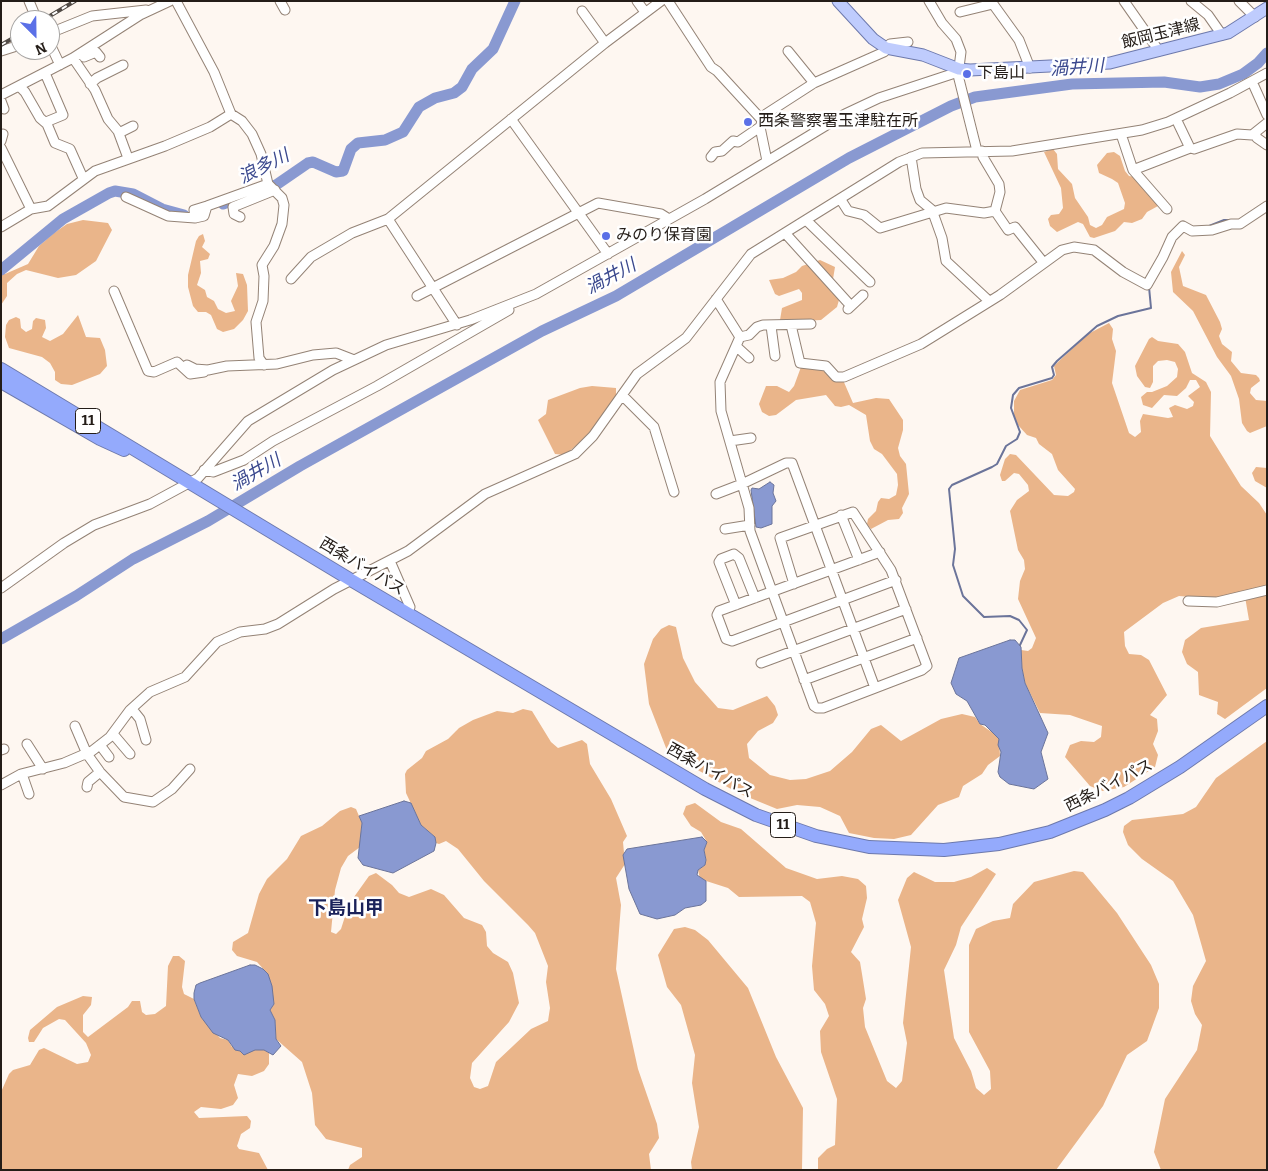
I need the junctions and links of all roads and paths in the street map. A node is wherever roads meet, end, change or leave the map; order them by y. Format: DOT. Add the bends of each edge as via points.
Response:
graph roads {
  1 [pos="170,1"];
  2 [pos="176,1"];
  3 [pos="280,1"];
  4 [pos="637,1"];
  5 [pos="661,1"];
  6 [pos="668,1"];
  7 [pos="838,1"];
  8 [pos="929,1"];
  9 [pos="1124,1"];
  10 [pos="1191,1"];
  11 [pos="1239,1"];
  12 [pos="1267,8"];
  13 [pos="148,10"];
  14 [pos="285,10"];
  15 [pos="582,11"];
  16 [pos="645,12"];
  17 [pos="960,12"];
  18 [pos="1255,17"];
  19 [pos="60,29"];
  20 [pos="1222,35"];
  21 [pos="908,42"];
  22 [pos="605,43"];
  23 [pos="888,48"];
  24 [pos="788,51"];
  25 [pos="1159,51"];
  26 [pos="100,57"];
  27 [pos="58,60"];
  28 [pos="74,60"];
  29 [pos="60,65"];
  30 [pos="123,65"];
  31 [pos="1030,68"];
  32 [pos="958,72"];
  33 [pos="1267,72"];
  34 [pos="45,73"];
  35 [pos="1267,78"];
  36 [pos="90,84"];
  37 [pos="814,84"];
  38 [pos="19,86"];
  39 [pos="1254,86"];
  40 [pos="1,95"];
  41 [pos="231,114"];
  42 [pos="1267,115"];
  43 [pos="511,119"];
  44 [pos="46,122"];
  45 [pos="761,123"];
  46 [pos="1178,123"];
  47 [pos="1267,123"];
  48 [pos="133,126"];
  49 [pos="119,133"];
  50 [pos="1255,133"];
  51 [pos="1106,136"];
  52 [pos="1122,137"];
  53 [pos="1267,145"];
  54 [pos="1,148"];
  55 [pos="1190,148"];
  56 [pos="980,151"];
  57 [pos="711,157"];
  58 [pos="911,157"];
  59 [pos="128,158"];
  60 [pos="767,161"];
  61 [pos="1134,170"];
  62 [pos="83,178"];
  63 [pos="272,188"];
  64 [pos="126,197"];
  65 [pos="841,200"];
  66 [pos="1267,206"];
  67 [pos="31,209"];
  68 [pos="1167,209"];
  69 [pos="995,211"];
  70 [pos="932,212"];
  71 [pos="579,213"];
  72 [pos="240,217"];
  73 [pos="388,219"];
  74 [pos="669,219"];
  75 [pos="806,220"];
  76 [pos="1,227"];
  77 [pos="785,233"];
  78 [pos="608,254"];
  79 [pos="1043,262"];
  80 [pos="291,279"];
  81 [pos="870,282"];
  82 [pos="433,288"];
  83 [pos="114,291"];
  84 [pos="864,294"];
  85 [pos="417,296"];
  86 [pos="716,300"];
  87 [pos="521,301"];
  88 [pos="989,302"];
  89 [pos="811,324"];
  90 [pos="457,325"];
  91 [pos="771,326"];
  92 [pos="791,326"];
  93 [pos="740,337"];
  94 [pos="737,347"];
  95 [pos="776,356"];
  96 [pos="749,358"];
  97 [pos="354,360"];
  98 [pos="188,365"];
  99 [pos="264,365"];
  100 [pos="1,369"];
  101 [pos="208,370"];
  102 [pos="1,382"];
  103 [pos="622,395"];
  104 [pos="751,438"];
  105 [pos="730,441"];
  106 [pos="204,470"];
  107 [pos="174,474"];
  108 [pos="742,484"];
  109 [pos="194,485"];
  110 [pos="674,492"];
  111 [pos="716,494"];
  112 [pos="841,515"];
  113 [pos="750,525"];
  114 [pos="815,525"];
  115 [pos="725,529"];
  116 [pos="880,552"];
  117 [pos="859,560"];
  118 [pos="390,561"];
  119 [pos="832,571"];
  120 [pos="351,580"];
  121 [pos="896,580"];
  122 [pos="794,584"];
  123 [pos="1,588"];
  124 [pos="1267,590"];
  125 [pos="772,592"];
  126 [pos="754,598"];
  127 [pos="843,600"];
  128 [pos="1188,601"];
  129 [pos="736,605"];
  130 [pos="906,609"];
  131 [pos="406,613"];
  132 [pos="783,622"];
  133 [pos="853,629"];
  134 [pos="917,638"];
  135 [pos="794,651"];
  136 [pos="864,658"];
  137 [pos="762,663"];
  138 [pos="804,680"];
  139 [pos="875,688"];
  140 [pos="1267,706"];
  141 [pos="132,709"];
  142 [pos="1267,712"];
  143 [pos="1245,721"];
  144 [pos="75,726"];
  145 [pos="113,734"];
  146 [pos="146,740"];
  147 [pos="27,744"];
  148 [pos="100,746"];
  149 [pos="87,754"];
  150 [pos="130,754"];
  151 [pos="109,757"];
  152 [pos="42,768"];
  153 [pos="190,769"];
  154 [pos="100,772"];
  155 [pos="22,774"];
  156 [pos="1,785"];
  157 [pos="87,786"];
  158 [pos="29,794"];
  1 -- 13 [label="street"];
  2 -- 41 [label="street"];
  3 -- 14 [label="street"];
  4 -- 16 [label="street"];
  5 -- 16 [label="street"];
  6 -- 45 [label="street" via="711,66"];
  7 -- 23 [label="main road, 飯岡玉津線" via="873,39"];
  8 -- 32 [label="street" via="961,52"];
  9 -- 25 [label="street"];
  10 -- 20 [label="street" via="1208,15"];
  11 -- 18 [label="street"];
  12 -- 18 [label="main road, 飯岡玉津線"];
  13 -- 19 [label="street" via="92,16"];
  13 -- 28 [label="street"];
  15 -- 22 [label="street"];
  16 -- 22 [label="street"];
  17 -- 31 [label="street" via="993,4 1019,40"];
  18 -- 20 [label="main road, 飯岡玉津線"];
  20 -- 25 [label="main road, 飯岡玉津線"];
  21 -- 23 [label="street" via="890,44"];
  22 -- 43 [label="street"];
  23 -- 32 [label="main road, 飯岡玉津線" via="923,56"];
  23 -- 37 [label="street"];
  24 -- 37 [label="street"];
  25 -- 31 [label="main road, 飯岡玉津線" via="1099,65"];
  26 -- 28 [label="street" via="96,52"];
  27 -- 29 [label="street"];
  28 -- 29 [label="street"];
  28 -- 36 [label="street"];
  29 -- 34 [label="street"];
  30 -- 36 [label="street"];
  31 -- 32 [label="main road, 飯岡玉津線"];
  32 -- 56 [label="street"];
  32 -- 60 [label="street" via="879,98 845,114"];
  33 -- 51 [label="street" via="1168,122"];
  34 -- 38 [label="street"];
  34 -- 44 [label="street" via="63,115"];
  35 -- 39 [label="street"];
  36 -- 49 [label="street"];
  37 -- 45 [label="street" via="766,114"];
  38 -- 40 [label="street"];
  38 -- 44 [label="street"];
  39 -- 42 [label="street"];
  39 -- 46 [label="street"];
  41 -- 59 [label="street" via="192,134"];
  41 -- 63 [label="street" via="242,121 252,134"];
  43 -- 71 [label="street"];
  43 -- 73 [label="street"];
  44 -- 62 [label="street" via="55,143 70,149"];
  45 -- 57 [label="street" via="738,142 733,141"];
  45 -- 60 [label="street"];
  46 -- 52 [label="street"];
  46 -- 55 [label="street"];
  47 -- 50 [label="street"];
  48 -- 49 [label="street"];
  49 -- 59 [label="street"];
  50 -- 53 [label="street"];
  50 -- 55 [label="street" via="1237,134"];
  51 -- 52 [label="street"];
  51 -- 56 [label="street" via="1012,151"];
  52 -- 61 [label="street"];
  54 -- 67 [label="street"];
  55 -- 61 [label="street"];
  56 -- 58 [label="street" via="922,153"];
  56 -- 69 [label="street" via="999,184"];
  58 -- 65 [label="street"];
  58 -- 70 [label="street" via="920,200"];
  59 -- 62 [label="street"];
  60 -- 74 [label="street"];
  61 -- 68 [label="street"];
  62 -- 67 [label="street" via="48,206"];
  63 -- 64 [label="street" via="206,209 195,216 168,216"];
  63 -- 72 [label="street" via="233,207 234,214"];
  63 -- 99 [label="street" via="282,198 284,215 274,246 262,265 263,301 256,322 259,358"];
  65 -- 70 [label="street" via="848,211 864,215 880,228"];
  65 -- 75 [label="street"];
  66 -- 79 [label="street" via="1240,224 1192,232 1183,226 1172,237 1147,285 1123,272 1100,253 1088,249 1068,248"];
  67 -- 76 [label="street"];
  69 -- 70 [label="street" via="984,213 956,208"];
  69 -- 79 [label="street" via="1008,230 1015,227"];
  70 -- 88 [label="street" via="946,261"];
  71 -- 74 [label="street" via="598,203 661,214"];
  71 -- 78 [label="street"];
  71 -- 82 [label="street"];
  73 -- 80 [label="street" via="352,233 311,257"];
  73 -- 82 [label="street"];
  74 -- 78 [label="street"];
  75 -- 77 [label="street"];
  75 -- 81 [label="street"];
  77 -- 84 [label="street" via="850,308"];
  77 -- 86 [label="street" via="751,254"];
  78 -- 87 [label="street"];
  79 -- 88 [label="street"];
  82 -- 85 [label="street"];
  82 -- 90 [label="street"];
  83 -- 101 [label="street" via="148,371 154,372 177,362 190,374"];
  86 -- 93 [label="street"];
  86 -- 103 [label="street" via="686,338 642,368"];
  87 -- 90 [label="street"];
  87 -- 106 [label="street" via="500,316 244,460 213,472"];
  88 -- 92 [label="street" via="915,347 844,377 836,376 826,366 800,363"];
  89 -- 92 [label="street"];
  90 -- 97 [label="street" via="386,345"];
  91 -- 92 [label="street"];
  91 -- 93 [label="street" via="757,327 749,335"];
  91 -- 95 [label="street"];
  93 -- 94 [label="street"];
  94 -- 96 [label="street"];
  94 -- 105 [label="street" via="719,386 721,411"];
  97 -- 99 [label="street" via="344,355 328,354"];
  97 -- 106 [label="street" via="248,421"];
  98 -- 101 [label="street"];
  99 -- 101 [label="street"];
  100 -- 107 [label="highway, 西条バイパス / 11"];
  102 -- 107 [label="highway, 西条バイパス / 11" via="100,439"];
  103 -- 110 [label="street" via="654,427"];
  103 -- 118 [label="street" via="593,436 575,454 485,494"];
  104 -- 105 [label="street"];
  105 -- 108 [label="street"];
  106 -- 109 [label="street"];
  107 -- 109 [label="highway, 西条バイパス / 11"];
  108 -- 111 [label="street"];
  108 -- 113 [label="street"];
  108 -- 114 [label="street" via="792,463"];
  109 -- 120 [label="highway, 西条バイパス / 11"];
  109 -- 123 [label="street" via="94,525"];
  112 -- 114 [label="street"];
  112 -- 116 [label="street" via="855,513"];
  112 -- 117 [label="street"];
  113 -- 115 [label="street"];
  113 -- 125 [label="street"];
  114 -- 119 [label="street"];
  114 -- 122 [label="street" via="779,540"];
  116 -- 117 [label="street"];
  116 -- 121 [label="street"];
  117 -- 119 [label="street"];
  118 -- 120 [label="street"];
  118 -- 131 [label="street" via="410,607"];
  119 -- 122 [label="street"];
  119 -- 127 [label="street"];
  120 -- 131 [label="highway, 西条バイパス / 11"];
  120 -- 141 [label="street" via="278,624 240,632 218,642 184,676 150,692"];
  121 -- 127 [label="street"];
  121 -- 130 [label="street"];
  122 -- 125 [label="street"];
  124 -- 128 [label="street" via="1217,602"];
  125 -- 126 [label="street"];
  125 -- 132 [label="street"];
  126 -- 129 [label="street"];
  126 -- 129 [label="street" via="739,558 734,554 721,559 719,562"];
  127 -- 132 [label="street"];
  127 -- 133 [label="street"];
  129 -- 132 [label="street" via="717,613 728,640"];
  130 -- 133 [label="street"];
  130 -- 134 [label="street"];
  131 -- 143 [label="highway, 西条バイパス / 11" via="735,804 782,825 869,847 974,848 1050,832 1129,798"];
  132 -- 135 [label="street"];
  133 -- 135 [label="street"];
  133 -- 136 [label="street"];
  134 -- 136 [label="street"];
  134 -- 139 [label="street" via="925,668"];
  135 -- 137 [label="street"];
  135 -- 138 [label="street"];
  136 -- 138 [label="street"];
  136 -- 139 [label="street"];
  138 -- 139 [label="street" via="817,708"];
  140 -- 143 [label="highway, 西条バイパス / 11"];
  141 -- 145 [label="street"];
  141 -- 146 [label="street" via="140,719"];
  142 -- 143 [label="highway, 11"];
  144 -- 149 [label="street"];
  145 -- 148 [label="street"];
  145 -- 150 [label="street"];
  147 -- 152 [label="street"];
  148 -- 149 [label="street"];
  148 -- 151 [label="street"];
  149 -- 152 [label="street"];
  149 -- 154 [label="street"];
  152 -- 155 [label="street"];
  153 -- 154 [label="street" via="172,789 150,803 124,797"];
  154 -- 157 [label="street"];
  155 -- 156 [label="street"];
  155 -- 158 [label="street"];
}
